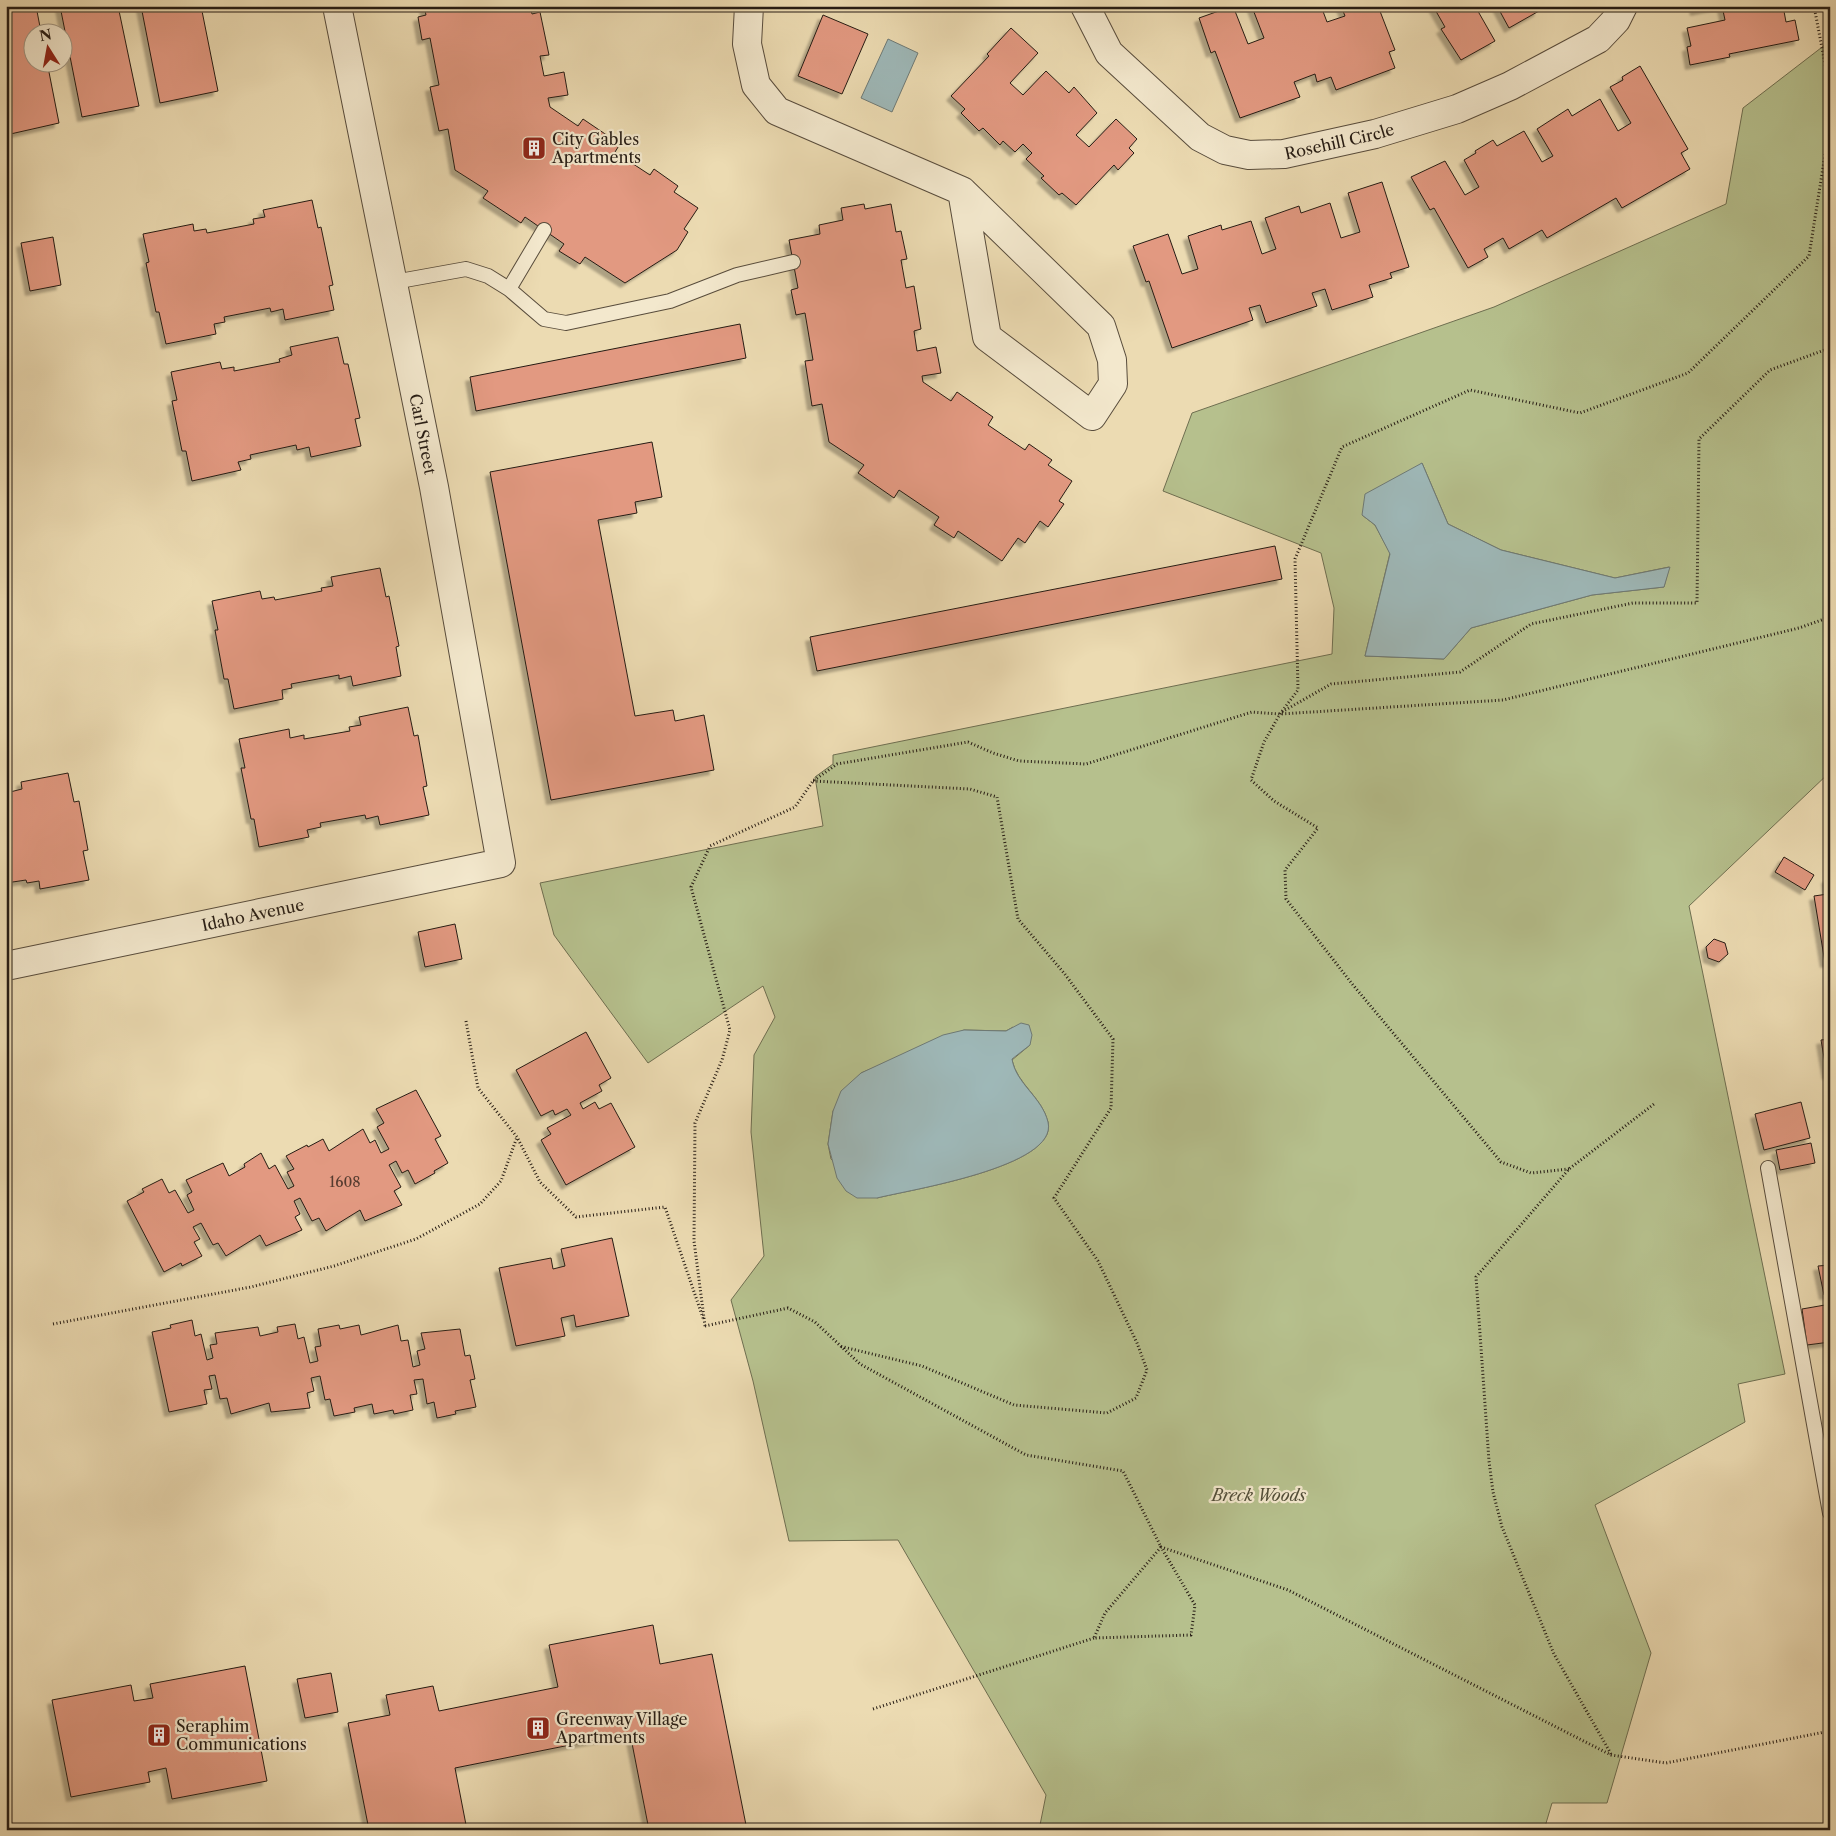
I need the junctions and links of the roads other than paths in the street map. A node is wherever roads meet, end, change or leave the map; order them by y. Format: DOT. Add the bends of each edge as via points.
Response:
graph roads {
  1 [pos="337,6"];
  2 [pos="748,6"];
  3 [pos="1085,6"];
  4 [pos="1622,6"];
  5 [pos="962,191"];
  6 [pos="544,230"];
  7 [pos="793,262"];
  8 [pos="394,282"];
  9 [pos="509,289"];
  10 [pos="501,863"];
  11 [pos="6,966"];
  12 [pos="1768,1168"];
  13 [pos="1830,1513"];
  1 -- 8 [label="street, Carl Street"];
  2 -- 5 [label="street" via="747,44 756,85 777,111"];
  3 -- 4 [label="street, Rosehill Circle" via="1109,53 1200,137 1225,150 1249,155 1293,152 1375,134 1457,109 1510,86 1598,38 1616,20"];
  5 -- 5 [label="street" via="1101,326 1112,360 1113,384 1092,416 987,337"];
  6 -- 9 [label="lane"];
  7 -- 9 [label="lane" via="737,275 670,300 566,323 544,319"];
  8 -- 9 [label="lane" via="466,269 488,276"];
  8 -- 10 [label="street, Carl Street"];
  10 -- 11 [label="street, Idaho Avenue"];
  12 -- 13 [label="lane"];
}
